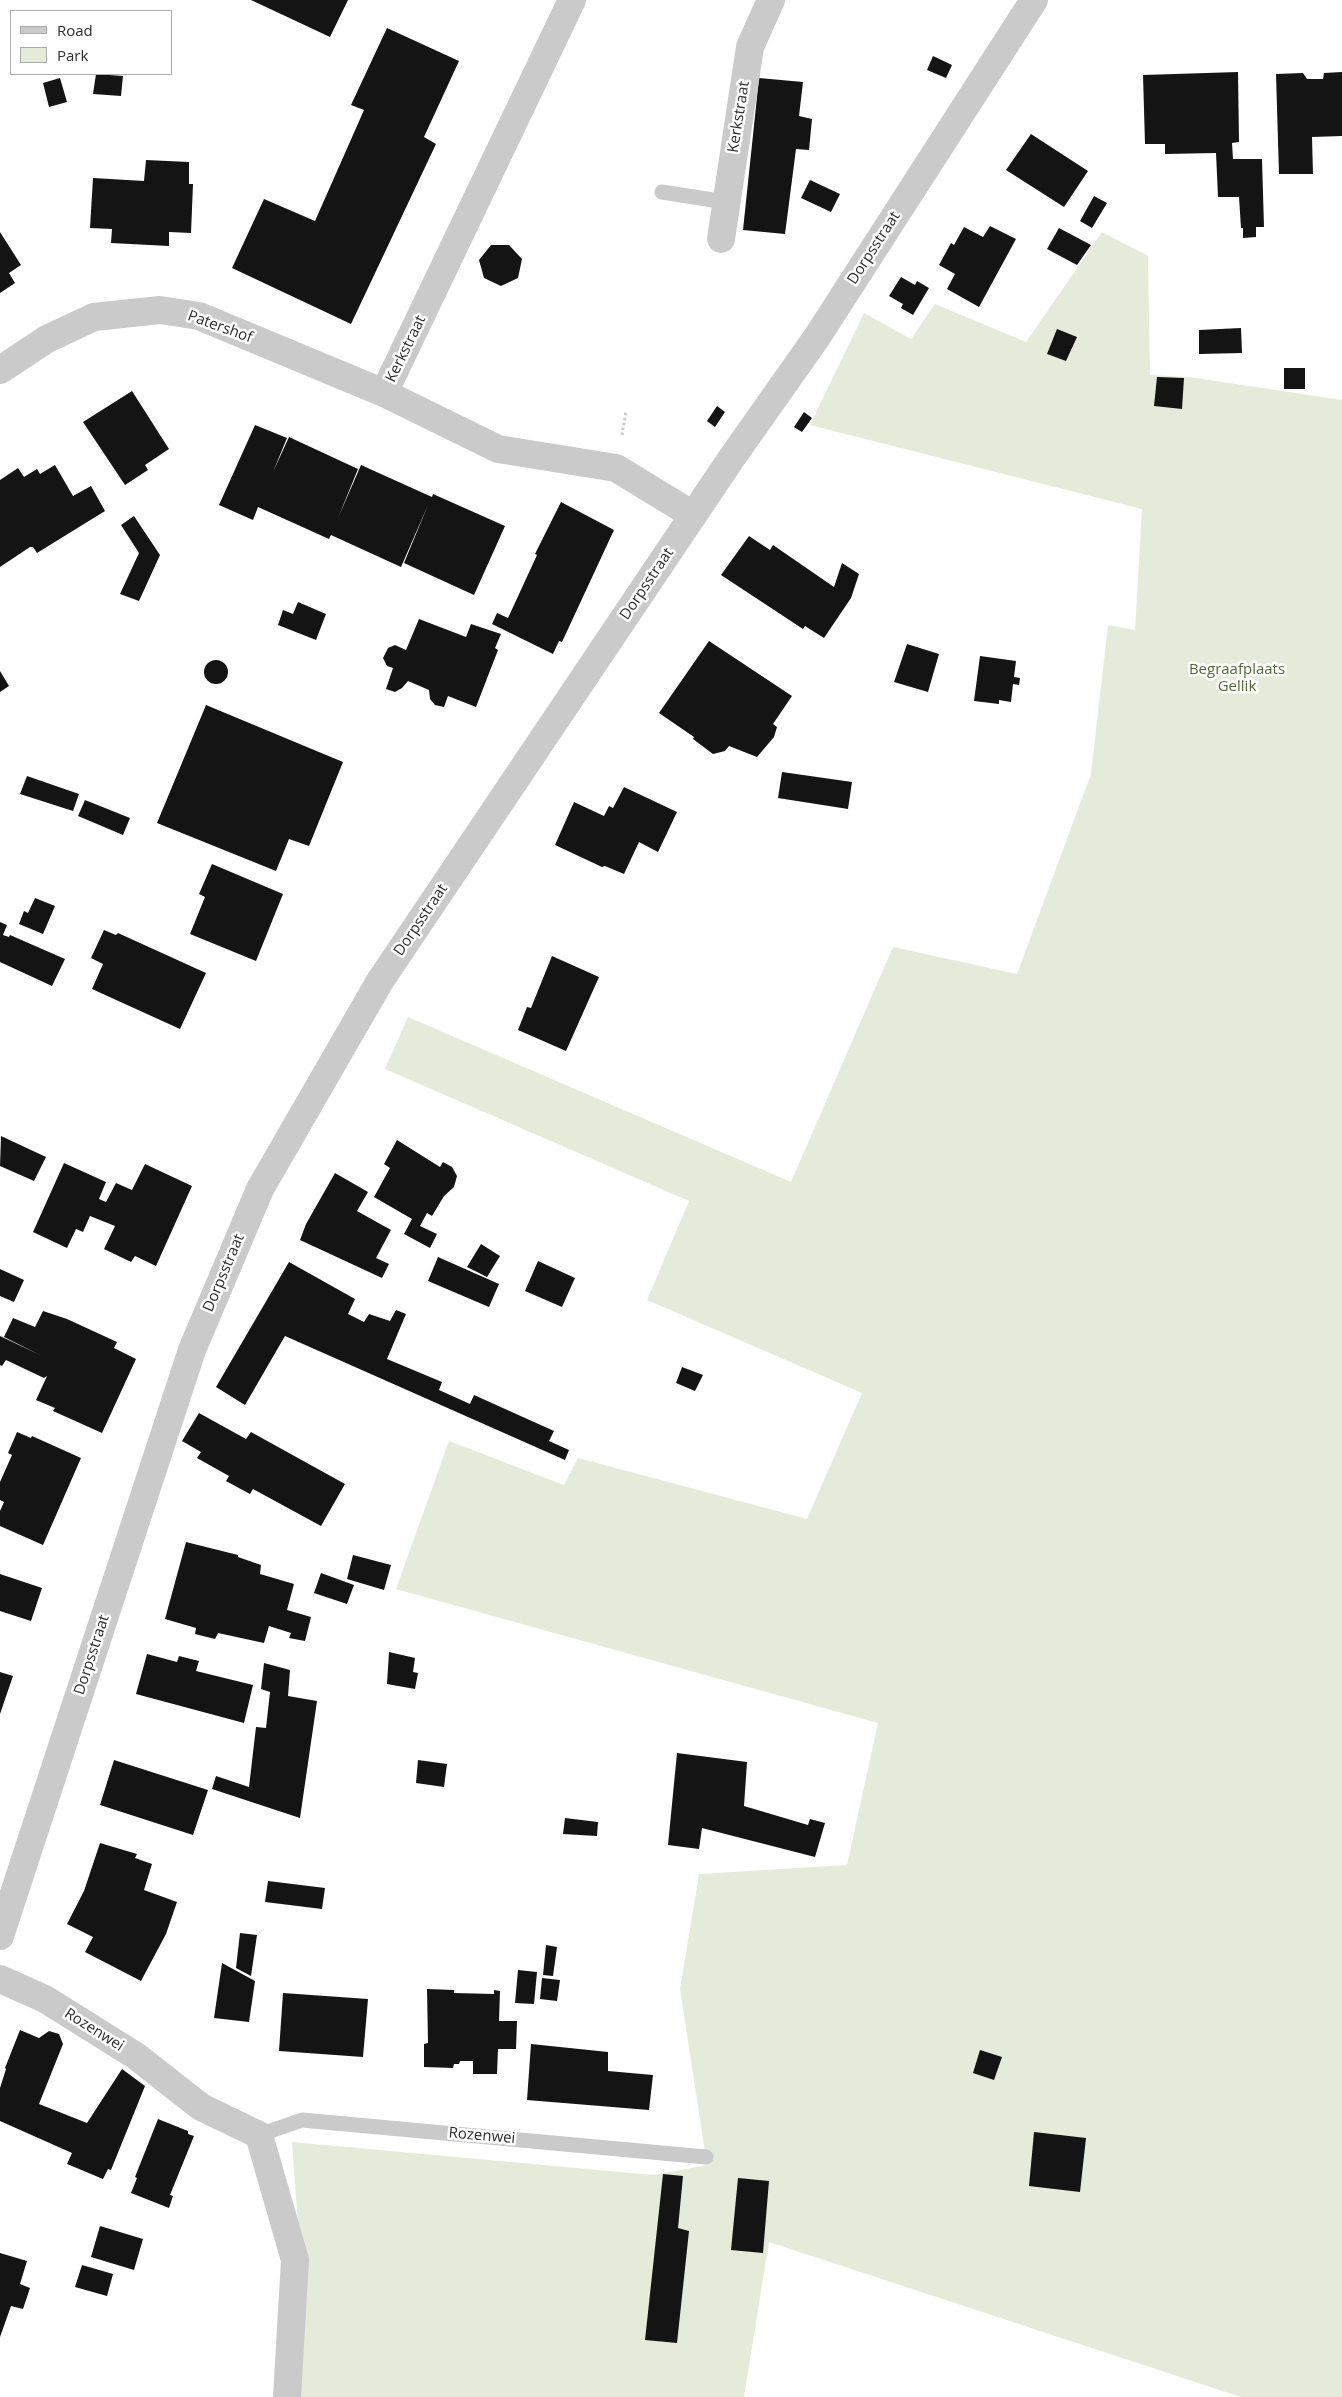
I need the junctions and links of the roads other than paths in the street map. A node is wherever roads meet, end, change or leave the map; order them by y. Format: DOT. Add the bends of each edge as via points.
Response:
graph roads {
  1 [pos="572,0"];
  2 [pos="771,0"];
  3 [pos="1034,0"];
  4 [pos="662,192"];
  5 [pos="726,202"];
  6 [pos="721,239"];
  7 [pos="0,370"];
  8 [pos="384,393"];
  9 [pos="693,515"];
  10 [pos="0,1936"];
  11 [pos="0,1979"];
  12 [pos="259,2135"];
  13 [pos="706,2157"];
  14 [pos="287,2397"];
  1 -- 8 [label="street, Kerkstraat"];
  2 -- 5 [label="street, Kerkstraat" via="750,47"];
  3 -- 9 [label="street, Dorpsstraat" via="817,337"];
  4 -- 5 [label="lane"];
  5 -- 6 [label="street, Kerkstraat"];
  7 -- 8 [label="street, Patershof" via="47,339 94,317 160,310 199,316"];
  8 -- 9 [label="street, Kerkstraat" via="498,449 616,468"];
  9 -- 10 [label="street, Dorpsstraat" via="380,981 260,1189 192,1350"];
  11 -- 12 [label="street, Rozenwei" via="45,1999 136,2056 201,2107"];
  12 -- 13 [label="lane, Rozenwei" via="302,2120"];
  12 -- 14 [label="street" via="295,2260"];
}
